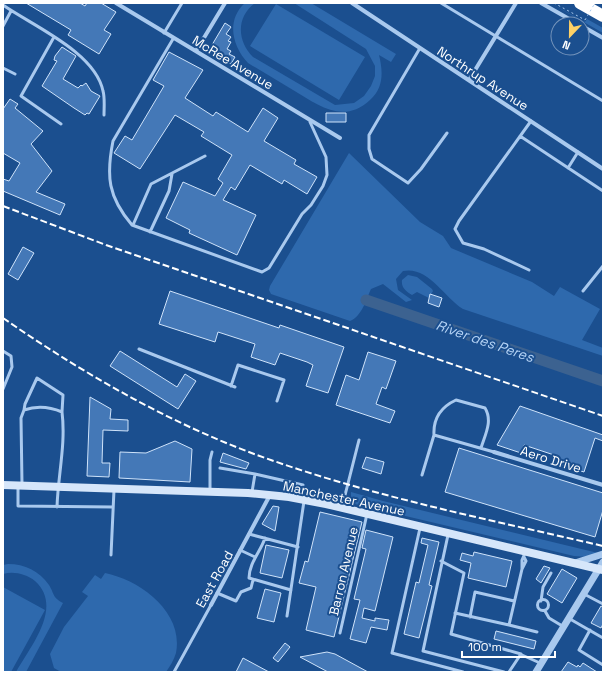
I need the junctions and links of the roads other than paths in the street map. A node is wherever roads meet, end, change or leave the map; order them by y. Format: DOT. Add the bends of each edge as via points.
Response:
graph roads {
  1 [pos="116,3"];
  2 [pos="182,3"];
  3 [pos="225,3"];
  4 [pos="352,3"];
  5 [pos="441,3"];
  6 [pos="516,3"];
  7 [pos="541,3"];
  8 [pos="580,3"];
  9 [pos="3,5"];
  10 [pos="11,11"];
  11 [pos="564,16"];
  12 [pos="603,16"];
  13 [pos="3,26"];
  14 [pos="590,31"];
  15 [pos="164,33"];
  16 [pos="496,36"];
  17 [pos="54,37"];
  18 [pos="173,38"];
  19 [pos="603,38"];
  20 [pos="420,48"];
  21 [pos="196,51"];
  22 [pos="3,68"];
  23 [pos="14,74"];
  24 [pos="469,80"];
  25 [pos="603,101"];
  26 [pos="104,115"];
  27 [pos="531,121"];
  28 [pos="310,122"];
  29 [pos="61,124"];
  30 [pos="447,133"];
  31 [pos="520,136"];
  32 [pos="340,138"];
  33 [pos="578,152"];
  34 [pos="205,156"];
  35 [pos="568,168"];
  36 [pos="603,169"];
  37 [pos="172,174"];
  38 [pos="603,192"];
  39 [pos="133,225"];
  40 [pos="150,232"];
  41 [pos="603,266"];
  42 [pos="529,270"];
  43 [pos="583,292"];
  44 [pos="139,349"];
  45 [pos="3,351"];
  46 [pos="3,389"];
  47 [pos="277,401"];
  48 [pos="24,410"];
  49 [pos="62,412"];
  50 [pos="434,435"];
  51 [pos="359,440"];
  52 [pos="481,448"];
  53 [pos="212,452"];
  54 [pos="494,452"];
  55 [pos="220,468"];
  56 [pos="255,474"];
  57 [pos="422,476"];
  58 [pos="3,485"];
  59 [pos="303,485"];
  60 [pos="603,485"];
  61 [pos="20,486"];
  62 [pos="59,487"];
  63 [pos="114,489"];
  64 [pos="210,492"];
  65 [pos="252,494"];
  66 [pos="270,495"];
  67 [pos="304,500"];
  68 [pos="57,507"];
  69 [pos="113,507"];
  70 [pos="342,507"];
  71 [pos="367,513"];
  72 [pos="420,526"];
  73 [pos="448,533"];
  74 [pos="249,534"];
  75 [pos="265,538"];
  76 [pos="298,548"];
  77 [pos="240,550"];
  78 [pos="525,554"];
  79 [pos="603,554"];
  80 [pos="111,555"];
  81 [pos="255,557"];
  82 [pos="441,561"];
  83 [pos="603,562"];
  84 [pos="575,563"];
  85 [pos="601,570"];
  86 [pos="551,573"];
  87 [pos="253,580"];
  88 [pos="291,590"];
  89 [pos="217,593"];
  90 [pos="584,594"];
  91 [pos="514,601"];
  92 [pos="541,601"];
  93 [pos="603,604"];
  94 [pos="211,605"];
  95 [pos="545,610"];
  96 [pos="455,613"];
  97 [pos="287,616"];
  98 [pos="470,617"];
  99 [pos="569,619"];
  100 [pos="509,626"];
  101 [pos="564,627"];
  102 [pos="590,630"];
  103 [pos="537,632"];
  104 [pos="340,633"];
  105 [pos="603,638"];
  106 [pos="522,655"];
  107 [pos="541,664"];
  108 [pos="603,665"];
  109 [pos="174,672"];
  110 [pos="463,672"];
  111 [pos="504,672"];
  112 [pos="509,672"];
  113 [pos="536,672"];
  1 -- 15 [label="street, McRee Avenue"];
  2 -- 15 [label="lane"];
  3 -- 21 [label="street"];
  4 -- 20 [label="street, Northrup Avenue"];
  5 -- 16 [label="lane"];
  6 -- 16 [label="street"];
  7 -- 11 [label="street"];
  8 -- 12 [label="highway"];
  9 -- 10 [label="lane"];
  10 -- 13 [label="lane"];
  10 -- 17 [label="lane"];
  14 -- 19 [label="street"];
  15 -- 18 [label="street, McRee Avenue"];
  16 -- 24 [label="street"];
  16 -- 25 [label="lane"];
  17 -- 26 [label="lane" via="79,53 93,70 103,90"];
  17 -- 29 [label="lane" via="21,96"];
  18 -- 21 [label="street, McRee Avenue"];
  18 -- 39 [label="lane" via="113,141 109,159 110,185 114,200"];
  20 -- 24 [label="street, Northrup Avenue"];
  20 -- 30 [label="lane" via="368,136 372,159 408,182 421,169"];
  21 -- 28 [label="street, McRee Avenue"];
  22 -- 23 [label="lane"];
  24 -- 27 [label="street, Northrup Avenue"];
  27 -- 31 [label="lane"];
  27 -- 33 [label="street, Northrup Avenue"];
  28 -- 32 [label="street, McRee Avenue"];
  28 -- 40 [label="lane" via="326,157 327,175 323,186 302,214 269,268 262,272 253,270"];
  31 -- 35 [label="lane"];
  31 -- 42 [label="lane" via="455,229 463,243 484,249"];
  33 -- 35 [label="lane"];
  33 -- 36 [label="street, Northrup Avenue"];
  34 -- 37 [label="lane"];
  35 -- 38 [label="lane"];
  37 -- 39 [label="lane" via="150,184"];
  37 -- 40 [label="lane" via="169,191"];
  39 -- 40 [label="lane"];
  41 -- 43 [label="lane"];
  44 -- 47 [label="lane" via="233,386 238,365 284,380"];
  45 -- 46 [label="lane" via="11,356 12,367"];
  48 -- 49 [label="lane" via="39,408"];
  48 -- 49 [label="lane" via="24,404 37,378 62,395"];
  48 -- 61 [label="lane" via="21,418"];
  49 -- 62 [label="lane"];
  50 -- 52 [label="lane"];
  50 -- 52 [label="lane" via="433,426 440,411 448,403 456,400 485,408 490,419"];
  50 -- 57 [label="lane"];
  51 -- 70 [label="lane, Barron Avenue"];
  52 -- 54 [label="lane"];
  53 -- 64 [label="lane"];
  54 -- 60 [label="street, Aero Drive"];
  55 -- 56 [label="lane"];
  56 -- 59 [label="lane"];
  56 -- 65 [label="lane"];
  58 -- 61 [label="main road, Manchester Avenue"];
  61 -- 62 [label="main road, Manchester Avenue"];
  61 -- 68 [label="lane" via="18,506"];
  62 -- 63 [label="main road, Manchester Avenue"];
  62 -- 68 [label="lane"];
  63 -- 64 [label="main road, Manchester Avenue"];
  63 -- 69 [label="lane"];
  64 -- 65 [label="main road, Manchester Avenue"];
  65 -- 66 [label="main road, Manchester Avenue"];
  66 -- 67 [label="main road, Manchester Avenue"];
  66 -- 74 [label="street, East Road"];
  67 -- 70 [label="main road, Manchester Avenue"];
  67 -- 76 [label="lane"];
  68 -- 69 [label="lane"];
  69 -- 80 [label="lane"];
  70 -- 71 [label="main road, Manchester Avenue"];
  71 -- 72 [label="main road, Manchester Avenue"];
  71 -- 104 [label="lane, Barron Avenue"];
  72 -- 73 [label="main road, Manchester Avenue"];
  72 -- 110 [label="lane" via="392,654"];
  73 -- 78 [label="main road, Manchester Avenue"];
  73 -- 82 [label="lane"];
  74 -- 75 [label="lane"];
  74 -- 77 [label="street, East Road"];
  75 -- 76 [label="lane"];
  75 -- 81 [label="lane" via="262,548"];
  76 -- 88 [label="lane"];
  77 -- 81 [label="lane"];
  77 -- 89 [label="street, East Road"];
  78 -- 84 [label="main road, Manchester Avenue"];
  78 -- 91 [label="lane"];
  79 -- 84 [label="street"];
  81 -- 87 [label="lane" via="249,575 250,580"];
  82 -- 96 [label="lane" via="464,573"];
  82 -- 111 [label="lane" via="422,651"];
  83 -- 85 [label="street"];
  84 -- 85 [label="main road, Manchester Avenue"];
  85 -- 90 [label="street"];
  86 -- 92 [label="lane" via="543,587"];
  87 -- 88 [label="lane"];
  87 -- 89 [label="lane" via="251,588 241,592 236,601"];
  88 -- 97 [label="lane"];
  89 -- 94 [label="street, East Road"];
  90 -- 93 [label="lane"];
  90 -- 99 [label="street"];
  91 -- 98 [label="lane" via="476,592"];
  91 -- 100 [label="lane"];
  92 -- 95 [label="lane" via="538,607"];
  92 -- 95 [label="lane" via="548,603"];
  94 -- 109 [label="lane, East Road"];
  95 -- 101 [label="lane" via="549,618"];
  96 -- 98 [label="lane"];
  96 -- 106 [label="lane" via="450,632 452,635"];
  98 -- 100 [label="lane"];
  99 -- 101 [label="street"];
  99 -- 102 [label="lane"];
  100 -- 103 [label="lane"];
  101 -- 107 [label="street"];
  102 -- 105 [label="lane"];
  102 -- 108 [label="lane" via="579,650"];
  106 -- 107 [label="lane"];
  106 -- 112 [label="lane"];
  107 -- 113 [label="street"];
}
